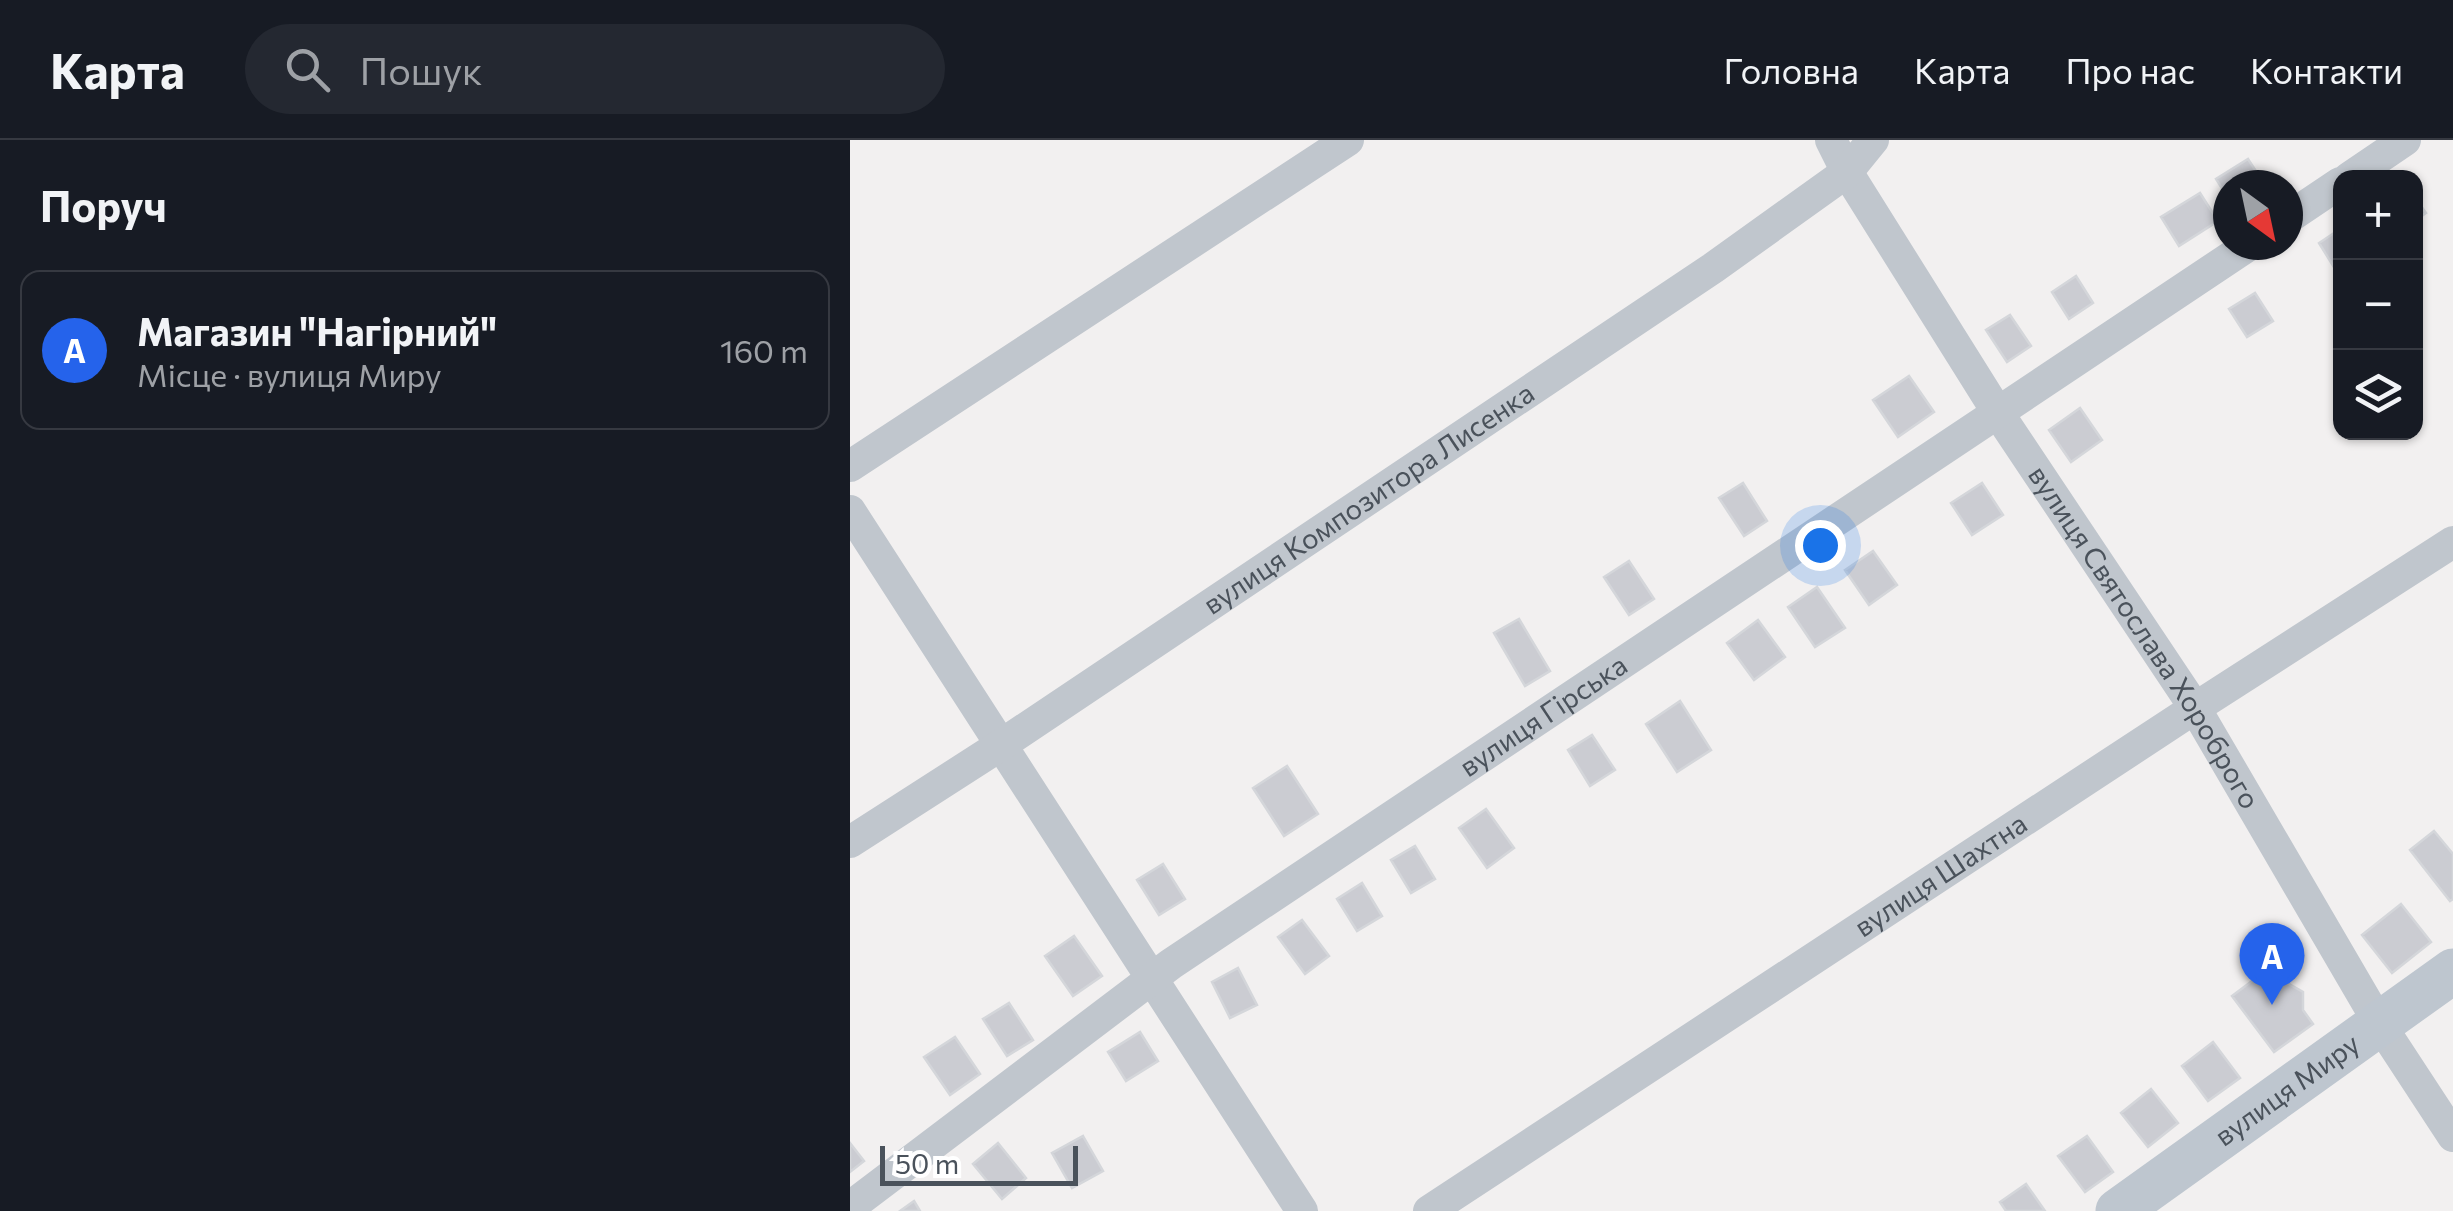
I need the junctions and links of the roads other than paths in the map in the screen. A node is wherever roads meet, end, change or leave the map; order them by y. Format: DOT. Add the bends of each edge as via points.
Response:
graph roads {
  1 [pos="1348,140"];
  2 [pos="1831,140"];
  3 [pos="1874,140"];
  4 [pos="2405,140"];
  5 [pos="2361,170"];
  6 [pos="1847,172"];
  7 [pos="2333,188"];
  8 [pos="2303,208"];
  9 [pos="2226,260"];
  10 [pos="1998,413"];
  11 [pos="850,466"];
  12 [pos="850,511"];
  13 [pos="2453,542"];
  14 [pos="2194,708"];
  15 [pos="1001,745"];
  16 [pos="850,842"];
  17 [pos="2453,971"];
  18 [pos="1152,980"];
  19 [pos="2379,1023"];
  20 [pos="2453,1136"];
  21 [pos="850,1207"];
  22 [pos="2125,1209"];
  23 [pos="1302,1211"];
  24 [pos="1430,1211"];
  1 -- 11 [label="street"];
  2 -- 6 [label="street, вулиця Святослава Хороброго"];
  3 -- 6 [label="street, вулиця Композитора Лисенка"];
  4 -- 5 [label="street"];
  6 -- 10 [label="street, вулиця Святослава Хороброго"];
  6 -- 15 [label="street, вулиця Композитора Лисенка"];
  7 -- 8 [label="street"];
  9 -- 10 [label="street, вулиця Гірська"];
  10 -- 14 [label="street, вулиця Святослава Хороброго"];
  10 -- 18 [label="street, вулиця Гірська"];
  12 -- 15 [label="street"];
  13 -- 14 [label="street, вулиця Шахтна"];
  14 -- 19 [label="street, вулиця Святослава Хороброго"];
  14 -- 24 [label="street, вулиця Шахтна"];
  15 -- 16 [label="street, вулиця Композитора Лисенка"];
  15 -- 18 [label="street"];
  17 -- 19 [label="street, вулиця Миру"];
  18 -- 21 [label="street, вулиця Гірська"];
  18 -- 23 [label="street"];
  19 -- 20 [label="street, вулиця Святослава Хороброго"];
  19 -- 22 [label="street, вулиця Миру"];
}
